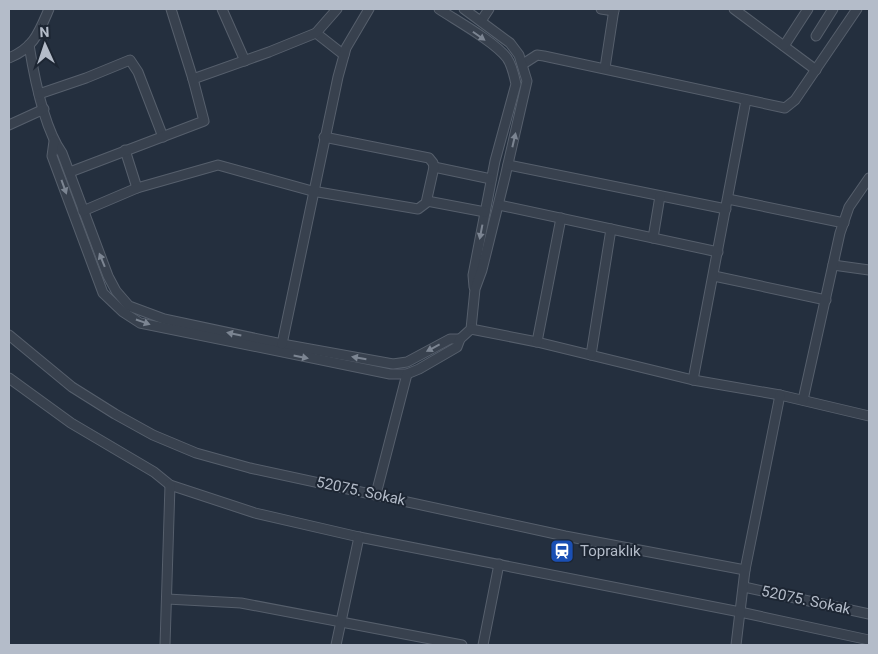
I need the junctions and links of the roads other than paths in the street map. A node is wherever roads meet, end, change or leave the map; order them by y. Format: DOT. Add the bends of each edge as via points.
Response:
graph roads {
  1 [pos="49,9"];
  2 [pos="171,9"];
  3 [pos="222,9"];
  4 [pos="337,9"];
  5 [pos="369,9"];
  6 [pos="439,9"];
  7 [pos="464,9"];
  8 [pos="489,9"];
  9 [pos="601,9"];
  10 [pos="734,9"];
  11 [pos="808,9"];
  12 [pos="833,9"];
  13 [pos="857,9"];
  14 [pos="614,10"];
  15 [pos="481,21"];
  16 [pos="316,33"];
  17 [pos="816,36"];
  18 [pos="29,45"];
  19 [pos="784,46"];
  20 [pos="344,55"];
  21 [pos="9,58"];
  22 [pos="245,61"];
  23 [pos="523,64"];
  24 [pos="605,68"];
  25 [pos="816,70"];
  26 [pos="193,79"];
  27 [pos="39,94"];
  28 [pos="746,100"];
  29 [pos="44,109"];
  30 [pos="9,125"];
  31 [pos="163,137"];
  32 [pos="324,137"];
  33 [pos="54,141"];
  34 [pos="125,150"];
  35 [pos="508,165"];
  36 [pos="434,167"];
  37 [pos="70,172"];
  38 [pos="869,178"];
  39 [pos="491,179"];
  40 [pos="137,188"];
  41 [pos="312,191"];
  42 [pos="660,196"];
  43 [pos="728,199"];
  44 [pos="427,201"];
  45 [pos="499,205"];
  46 [pos="726,209"];
  47 [pos="83,211"];
  48 [pos="485,212"];
  49 [pos="562,218"];
  50 [pos="844,223"];
  51 [pos="610,229"];
  52 [pos="653,238"];
  53 [pos="718,252"];
  54 [pos="833,265"];
  55 [pos="869,270"];
  56 [pos="714,276"];
  57 [pos="474,289"];
  58 [pos="826,300"];
  59 [pos="471,329"];
  60 [pos="9,335"];
  61 [pos="460,339"];
  62 [pos="537,342"];
  63 [pos="282,344"];
  64 [pos="590,355"];
  65 [pos="407,374"];
  66 [pos="9,378"];
  67 [pos="693,380"];
  68 [pos="780,395"];
  69 [pos="803,400"];
  70 [pos="869,416"];
  71 [pos="170,485"];
  72 [pos="376,494"];
  73 [pos="359,537"];
  74 [pos="499,564"];
  75 [pos="745,570"];
  76 [pos="744,586"];
  77 [pos="167,600"];
  78 [pos="740,612"];
  79 [pos="869,614"];
  80 [pos="340,622"];
  81 [pos="869,640"];
  82 [pos="165,645"];
  83 [pos="336,645"];
  84 [pos="462,645"];
  85 [pos="483,645"];
  86 [pos="736,645"];
  1 -- 18 [label="street" via="37,37"];
  2 -- 26 [label="street"];
  3 -- 22 [label="street"];
  4 -- 16 [label="street"];
  5 -- 20 [label="street"];
  6 -- 39 [label="street, one-way" via="493,46 507,58 514,72 516,84"];
  7 -- 15 [label="street"];
  8 -- 15 [label="street"];
  9 -- 14 [label="street"];
  10 -- 19 [label="street"];
  11 -- 19 [label="street"];
  12 -- 17 [label="street"];
  13 -- 25 [label="street"];
  14 -- 24 [label="street"];
  15 -- 23 [label="street" via="510,43"];
  16 -- 20 [label="street"];
  16 -- 22 [label="street"];
  18 -- 21 [label="street"];
  18 -- 27 [label="street"];
  19 -- 25 [label="street"];
  20 -- 32 [label="street"];
  22 -- 26 [label="street"];
  23 -- 24 [label="street" via="544,56"];
  35 -- 23 [label="street, one-way" via="527,81"];
  24 -- 28 [label="street"];
  25 -- 28 [label="street" via="795,100 785,108"];
  26 -- 31 [label="street" via="204,121"];
  27 -- 29 [label="street"];
  27 -- 31 [label="street" via="130,60 138,72"];
  28 -- 43 [label="street"];
  29 -- 30 [label="street"];
  29 -- 33 [label="street"];
  31 -- 34 [label="street"];
  32 -- 36 [label="street" via="427,157"];
  32 -- 41 [label="street"];
  33 -- 37 [label="street"];
  33 -- 65 [label="street, one-way" via="52,156 103,293 131,318 140,323 284,354 390,374"];
  34 -- 37 [label="street"];
  34 -- 40 [label="street"];
  35 -- 42 [label="street"];
  35 -- 45 [label="street"];
  36 -- 39 [label="street"];
  36 -- 44 [label="street"];
  37 -- 47 [label="street"];
  38 -- 50 [label="street" via="849,207"];
  39 -- 48 [label="street"];
  40 -- 41 [label="street" via="218,165"];
  40 -- 47 [label="street"];
  41 -- 44 [label="street" via="418,209"];
  41 -- 63 [label="street"];
  42 -- 46 [label="street"];
  42 -- 52 [label="street"];
  43 -- 46 [label="street"];
  43 -- 50 [label="street"];
  44 -- 48 [label="street"];
  45 -- 49 [label="street"];
  45 -- 57 [label="street"];
  46 -- 53 [label="street"];
  63 -- 47 [label="street, one-way" via="164,320 129,306 108,276"];
  48 -- 57 [label="street, one-way" via="473,275"];
  49 -- 51 [label="street"];
  49 -- 62 [label="street"];
  50 -- 54 [label="street"];
  51 -- 52 [label="street"];
  51 -- 64 [label="street"];
  52 -- 53 [label="street"];
  53 -- 56 [label="street"];
  54 -- 55 [label="street"];
  54 -- 58 [label="street"];
  56 -- 58 [label="street"];
  56 -- 67 [label="street"];
  57 -- 59 [label="street"];
  58 -- 69 [label="street"];
  59 -- 61 [label="street"];
  59 -- 62 [label="street"];
  60 -- 72 [label="street, 52075. Sokak" via="72,387 146,430 196,453 250,468"];
  61 -- 63 [label="street, one-way" via="450,339 407,362 393,364"];
  61 -- 65 [label="street" via="457,347"];
  62 -- 64 [label="street"];
  64 -- 67 [label="street"];
  65 -- 72 [label="street"];
  66 -- 71 [label="street" via="71,423 154,472"];
  67 -- 68 [label="street"];
  68 -- 69 [label="street"];
  68 -- 75 [label="street"];
  69 -- 70 [label="street"];
  71 -- 73 [label="street" via="255,513"];
  71 -- 77 [label="street"];
  72 -- 75 [label="street, 52075. Sokak" via="565,536"];
  73 -- 74 [label="street"];
  73 -- 80 [label="street"];
  74 -- 78 [label="street"];
  74 -- 85 [label="street"];
  75 -- 76 [label="street"];
  76 -- 78 [label="street"];
  76 -- 79 [label="street, 52075. Sokak"];
  77 -- 80 [label="street" via="241,603"];
  77 -- 82 [label="street"];
  78 -- 81 [label="street"];
  78 -- 86 [label="street"];
  80 -- 83 [label="street"];
  80 -- 84 [label="street"];
}
